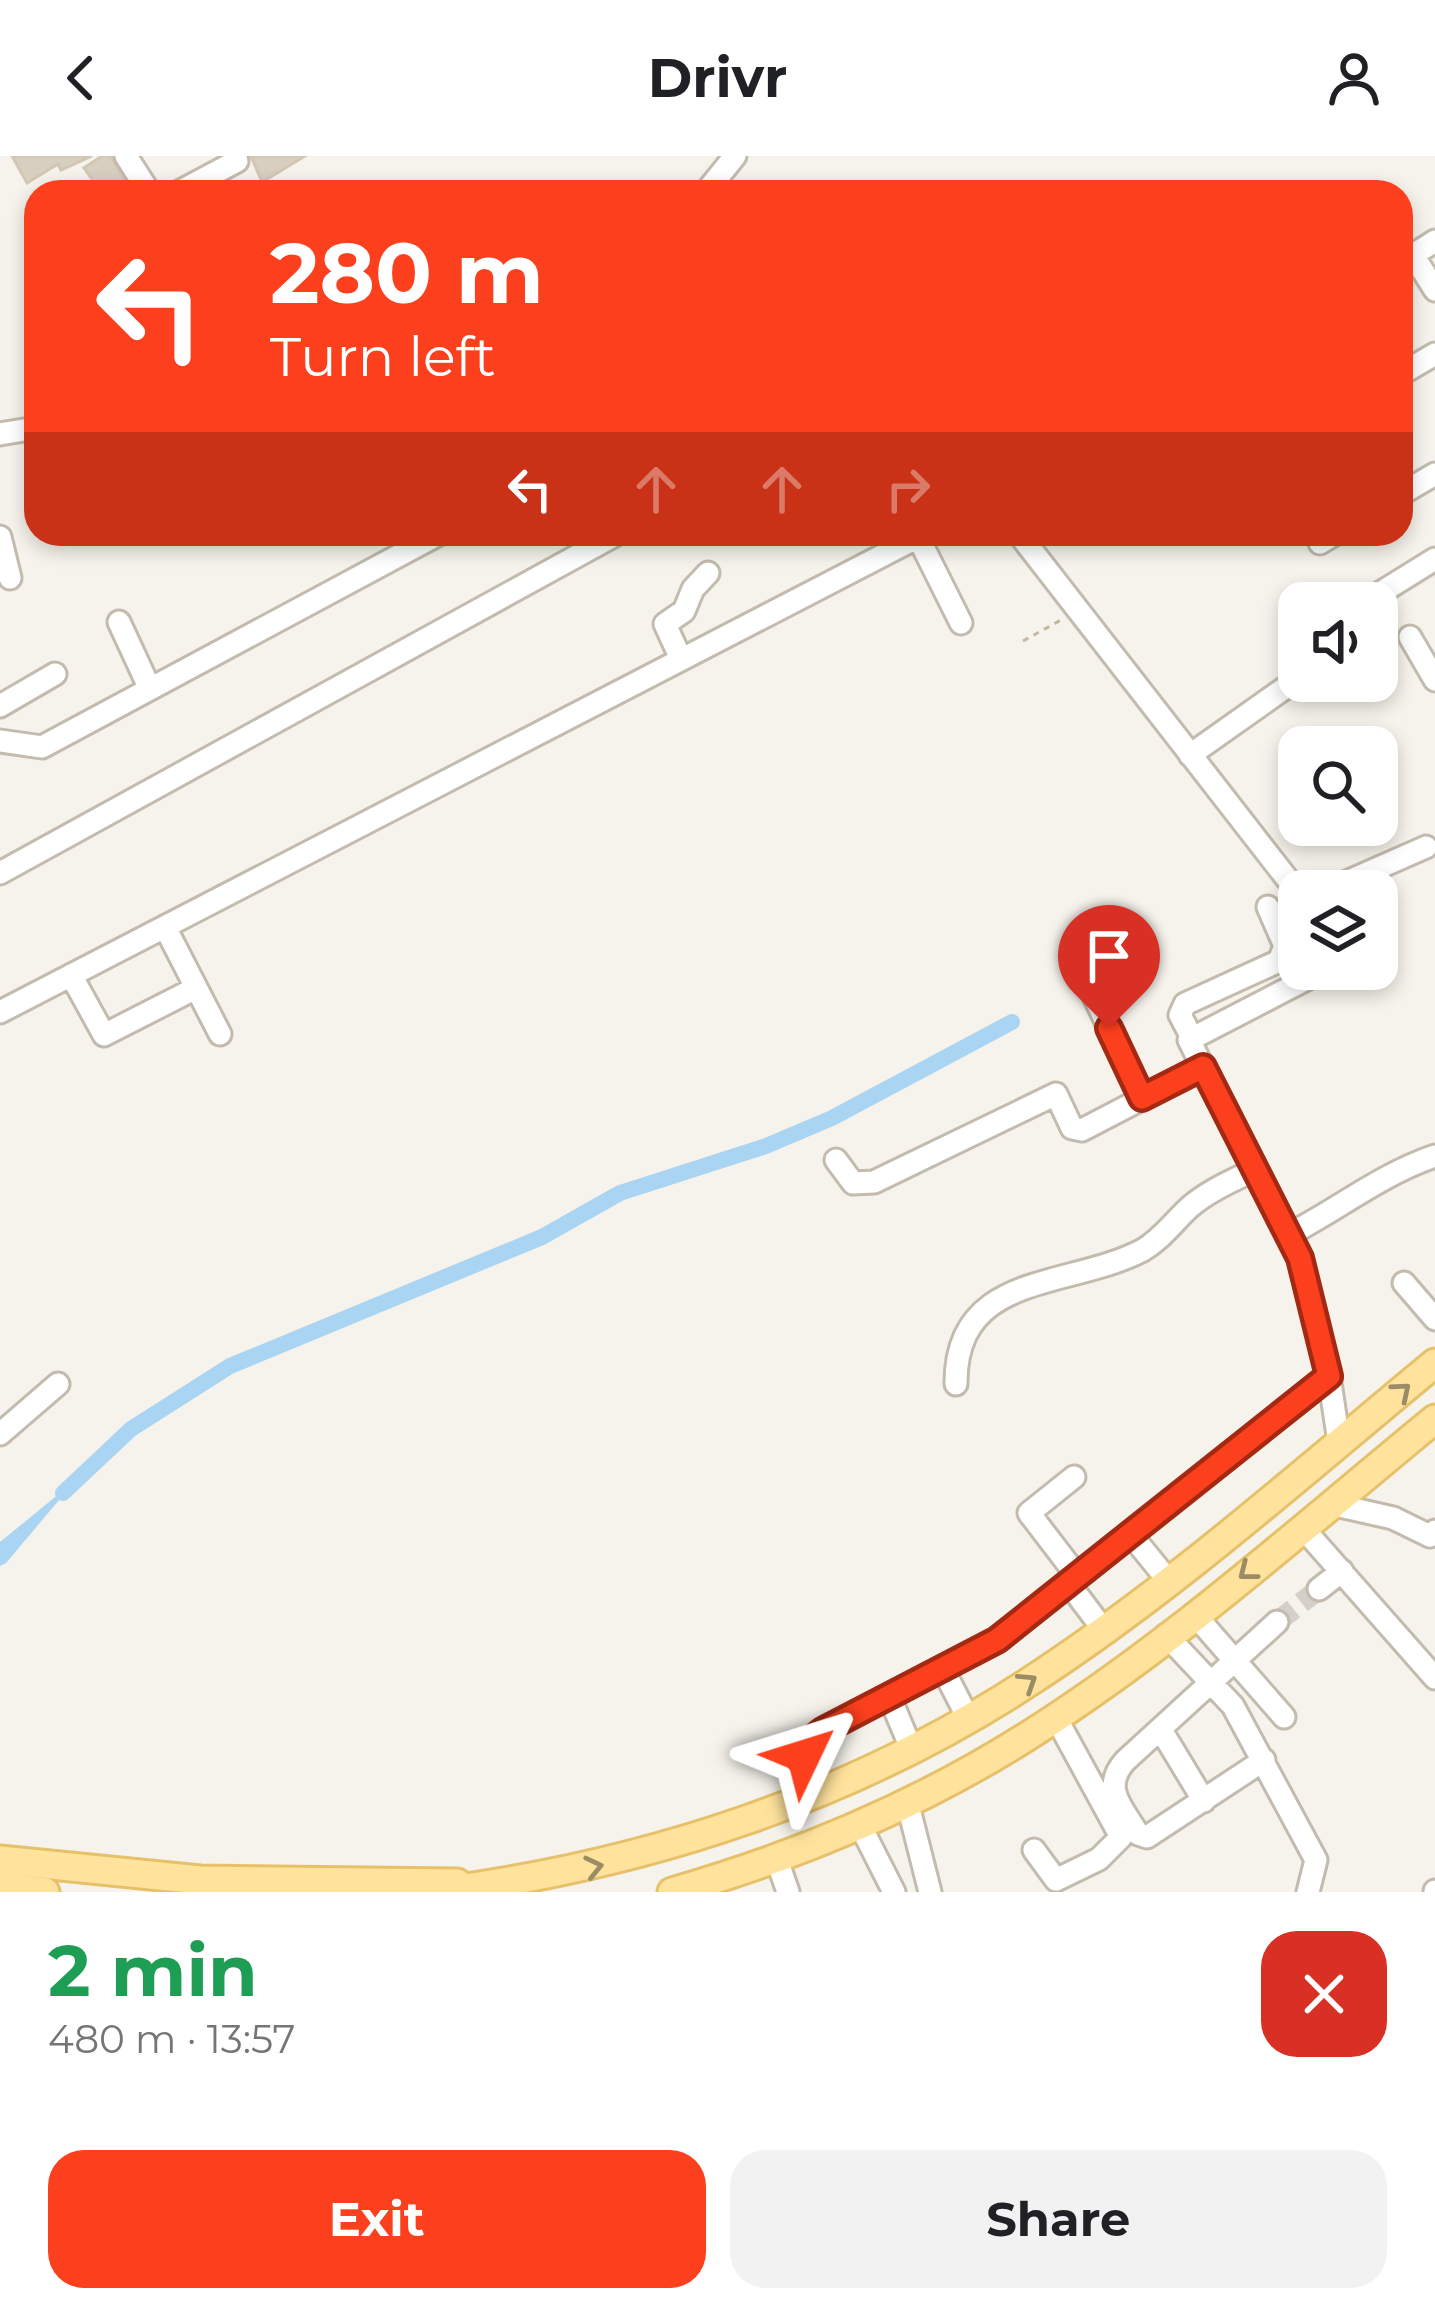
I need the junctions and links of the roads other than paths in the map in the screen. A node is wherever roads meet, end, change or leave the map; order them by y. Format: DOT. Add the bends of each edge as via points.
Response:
graph roads {
  1 [pos="735,156"];
  2 [pos="237,161"];
  3 [pos="201,180"];
  4 [pos="716,180"];
  5 [pos="1413,265"];
  6 [pos="1435,290"];
  7 [pos="0,537"];
  8 [pos="416,546"];
  9 [pos="595,546"];
  10 [pos="901,546"];
  11 [pos="926,546"];
  12 [pos="1028,546"];
  13 [pos="1435,559"];
  14 [pos="708,573"];
  15 [pos="10,578"];
  16 [pos="1398,582"];
  17 [pos="119,622"];
  18 [pos="961,623"];
  19 [pos="1409,638"];
  20 [pos="681,659"];
  21 [pos="55,674"];
  22 [pos="1435,680"];
  23 [pos="150,688"];
  24 [pos="1278,693"];
  25 [pos="0,706"];
  26 [pos="0,741"];
  27 [pos="1190,755"];
  28 [pos="1426,847"];
  29 [pos="1281,870"];
  30 [pos="1374,870"];
  31 [pos="0,873"];
  32 [pos="1268,907"];
  33 [pos="165,927"];
  34 [pos="1076,958"];
  35 [pos="71,975"];
  36 [pos="196,988"];
  37 [pos="1283,990"];
  38 [pos="0,1012"];
  39 [pos="220,1034"];
  40 [pos="1191,1036"];
  41 [pos="1205,1070"];
  42 [pos="1142,1098"];
  43 [pos="1435,1156"];
  44 [pos="836,1160"];
  45 [pos="1256,1169"];
  46 [pos="1290,1234"];
  47 [pos="1404,1283"];
  48 [pos="1433,1313"];
  49 [pos="1435,1364"];
  50 [pos="1329,1376"];
  51 [pos="58,1384"];
  52 [pos="956,1384"];
  53 [pos="1435,1419"];
  54 [pos="0,1434"];
  55 [pos="1339,1442"];
  56 [pos="1074,1477"];
  57 [pos="1331,1504"];
  58 [pos="1302,1527"];
  59 [pos="1132,1536"];
  60 [pos="1433,1536"];
  61 [pos="1342,1571"];
  62 [pos="1168,1579"];
  63 [pos="1074,1581"];
  64 [pos="1318,1589"];
  65 [pos="1194,1614"];
  66 [pos="1277,1622"];
  67 [pos="1103,1629"];
  68 [pos="1166,1635"];
  69 [pos="1234,1663"];
  70 [pos="944,1671"];
  71 [pos="1435,1678"];
  72 [pos="1214,1684"];
  73 [pos="890,1698"];
  74 [pos="1055,1716"];
  75 [pos="968,1718"];
  76 [pos="1283,1718"];
  77 [pos="1161,1730"];
  78 [pos="911,1748"];
  79 [pos="1264,1760"];
  80 [pos="816,1793"];
  81 [pos="907,1801"];
  82 [pos="1204,1801"];
  83 [pos="859,1823"];
  84 [pos="1034,1850"];
  85 [pos="776,1857"];
  86 [pos="0,1860"];
  87 [pos="506,1883"];
  88 [pos="721,1885"];
  89 [pos="6,1888"];
  90 [pos="680,1891"];
  91 [pos="45,1892"];
  92 [pos="437,1892"];
  93 [pos="788,1892"];
  94 [pos="894,1892"];
  95 [pos="930,1892"];
  96 [pos="1308,1892"];
  1 -- 4 [label="street"];
  2 -- 3 [label="street"];
  5 -- 6 [label="street"];
  7 -- 15 [label="street"];
  8 -- 23 [label="street"];
  9 -- 31 [label="street"];
  10 -- 20 [label="street"];
  11 -- 18 [label="street"];
  12 -- 27 [label="street"];
  13 -- 16 [label="street"];
  14 -- 20 [label="street" via="684,611 665,624"];
  17 -- 23 [label="street"];
  19 -- 22 [label="street"];
  20 -- 33 [label="street"];
  21 -- 25 [label="street"];
  23 -- 26 [label="street" via="42,747"];
  24 -- 27 [label="street"];
  27 -- 29 [label="street"];
  28 -- 30 [label="street"];
  32 -- 40 [label="street" via="1285,946 1279,961 1185,1004 1180,1015"];
  33 -- 35 [label="street"];
  33 -- 36 [label="street"];
  34 -- 42 [label="street"];
  35 -- 36 [label="street" via="104,1035"];
  35 -- 38 [label="street"];
  36 -- 39 [label="street"];
  37 -- 40 [label="street"];
  40 -- 41 [label="street"];
  41 -- 42 [label="street"];
  41 -- 45 [label="street"];
  42 -- 44 [label="street" via="1077,1131 1051,1095 860,1186"];
  43 -- 46 [label="street" via="1396,1168"];
  45 -- 46 [label="street"];
  45 -- 52 [label="street" via="1200,1199 1130,1256 1010,1294 977,1315 962,1338"];
  46 -- 50 [label="street"];
  47 -- 48 [label="street"];
  55 -- 49 [label="main road, one-way"];
  50 -- 55 [label="street"];
  50 -- 59 [label="street"];
  51 -- 54 [label="street"];
  53 -- 57 [label="main road"];
  55 -- 62 [label="main road"];
  56 -- 63 [label="street" via="1029,1513"];
  57 -- 58 [label="main road"];
  57 -- 60 [label="street"];
  58 -- 61 [label="street"];
  58 -- 65 [label="main road, one-way"];
  59 -- 62 [label="street"];
  59 -- 63 [label="street"];
  61 -- 64 [label="street"];
  61 -- 71 [label="street"];
  62 -- 67 [label="main road"];
  63 -- 67 [label="street"];
  63 -- 70 [label="street"];
  65 -- 68 [label="main road"];
  65 -- 69 [label="street"];
  66 -- 69 [label="street"];
  75 -- 67 [label="main road, one-way"];
  68 -- 72 [label="street"];
  68 -- 74 [label="main road"];
  69 -- 72 [label="street"];
  69 -- 76 [label="street"];
  70 -- 73 [label="street"];
  70 -- 75 [label="street"];
  72 -- 77 [label="street"];
  72 -- 79 [label="street"];
  73 -- 78 [label="street"];
  73 -- 80 [label="street" via="811,1740 804,1756"];
  74 -- 81 [label="main road"];
  74 -- 84 [label="street" via="1121,1837 1100,1859 1056,1880"];
  75 -- 78 [label="main road"];
  77 -- 82 [label="street"];
  77 -- 82 [label="street" via="1115,1772 1111,1789 1142,1837"];
  78 -- 80 [label="main road"];
  79 -- 82 [label="street"];
  79 -- 96 [label="street" via="1316,1860"];
  87 -- 80 [label="main road, one-way" via="637,1856"];
  81 -- 83 [label="main road"];
  81 -- 95 [label="street"];
  83 -- 85 [label="main road"];
  83 -- 94 [label="street"];
  85 -- 88 [label="main road"];
  85 -- 93 [label="street"];
  86 -- 87 [label="main road" via="252,1882"];
  87 -- 92 [label="main road"];
  88 -- 90 [label="main road"];
  89 -- 91 [label="main road"];
}
